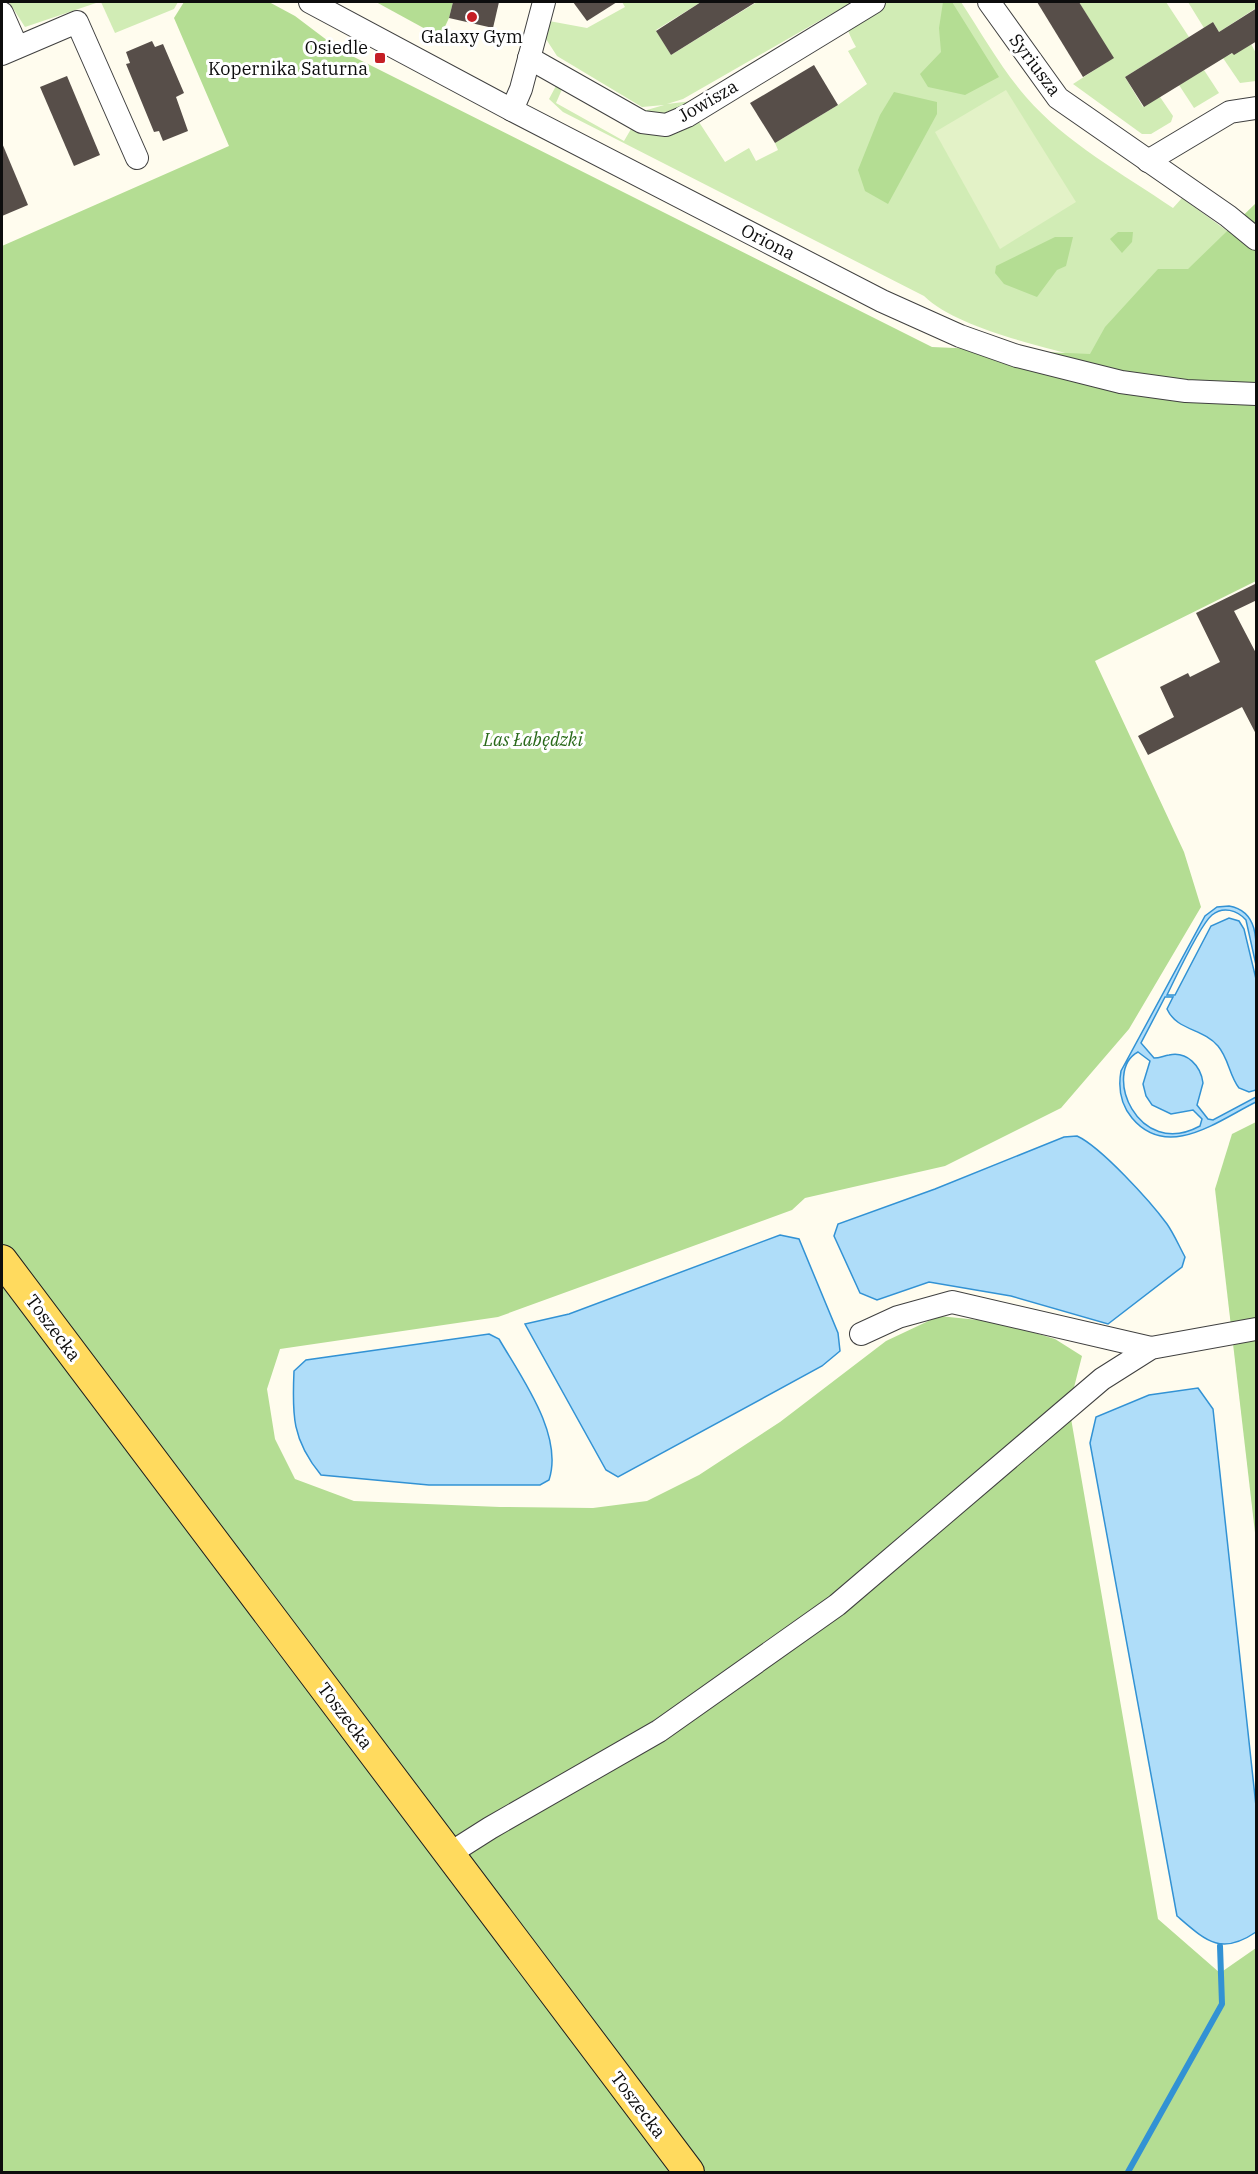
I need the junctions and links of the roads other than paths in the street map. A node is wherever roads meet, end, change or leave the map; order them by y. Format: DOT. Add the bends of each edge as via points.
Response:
graph roads {
  1 [pos="310,2"];
  2 [pos="544,2"];
  3 [pos="874,2"];
  4 [pos="989,2"];
  5 [pos="2,13"];
  6 [pos="9,50"];
  7 [pos="529,58"];
  8 [pos="1257,108"];
  9 [pos="512,110"];
  10 [pos="137,158"];
  11 [pos="1148,160"];
  12 [pos="1257,239"];
  13 [pos="1257,394"];
  14 [pos="2,1260"];
  15 [pos="1257,1329"];
  16 [pos="861,1335"];
  17 [pos="1151,1347"];
  18 [pos="449,1854"];
  19 [pos="689,2172"];
  1 -- 9 [label="street, Oriona"];
  2 -- 7 [label="street"];
  3 -- 7 [label="street, Jowisza" via="666,125 642,122"];
  4 -- 11 [label="street, Syriusza" via="1058,98"];
  5 -- 6 [label="street"];
  6 -- 10 [label="street" via="77,22"];
  7 -- 9 [label="street"];
  8 -- 11 [label="street" via="1230,112"];
  9 -- 13 [label="street, Oriona" via="909,314 960,336 1027,359 1121,382 1186,391"];
  11 -- 12 [label="street, Syriusza"];
  14 -- 18 [label="main road, Toszecka"];
  15 -- 17 [label="street"];
  16 -- 17 [label="street" via="898,1317 952,1302"];
  17 -- 18 [label="street" via="1102,1379 837,1605 659,1731"];
  18 -- 19 [label="main road, Toszecka"];
}
